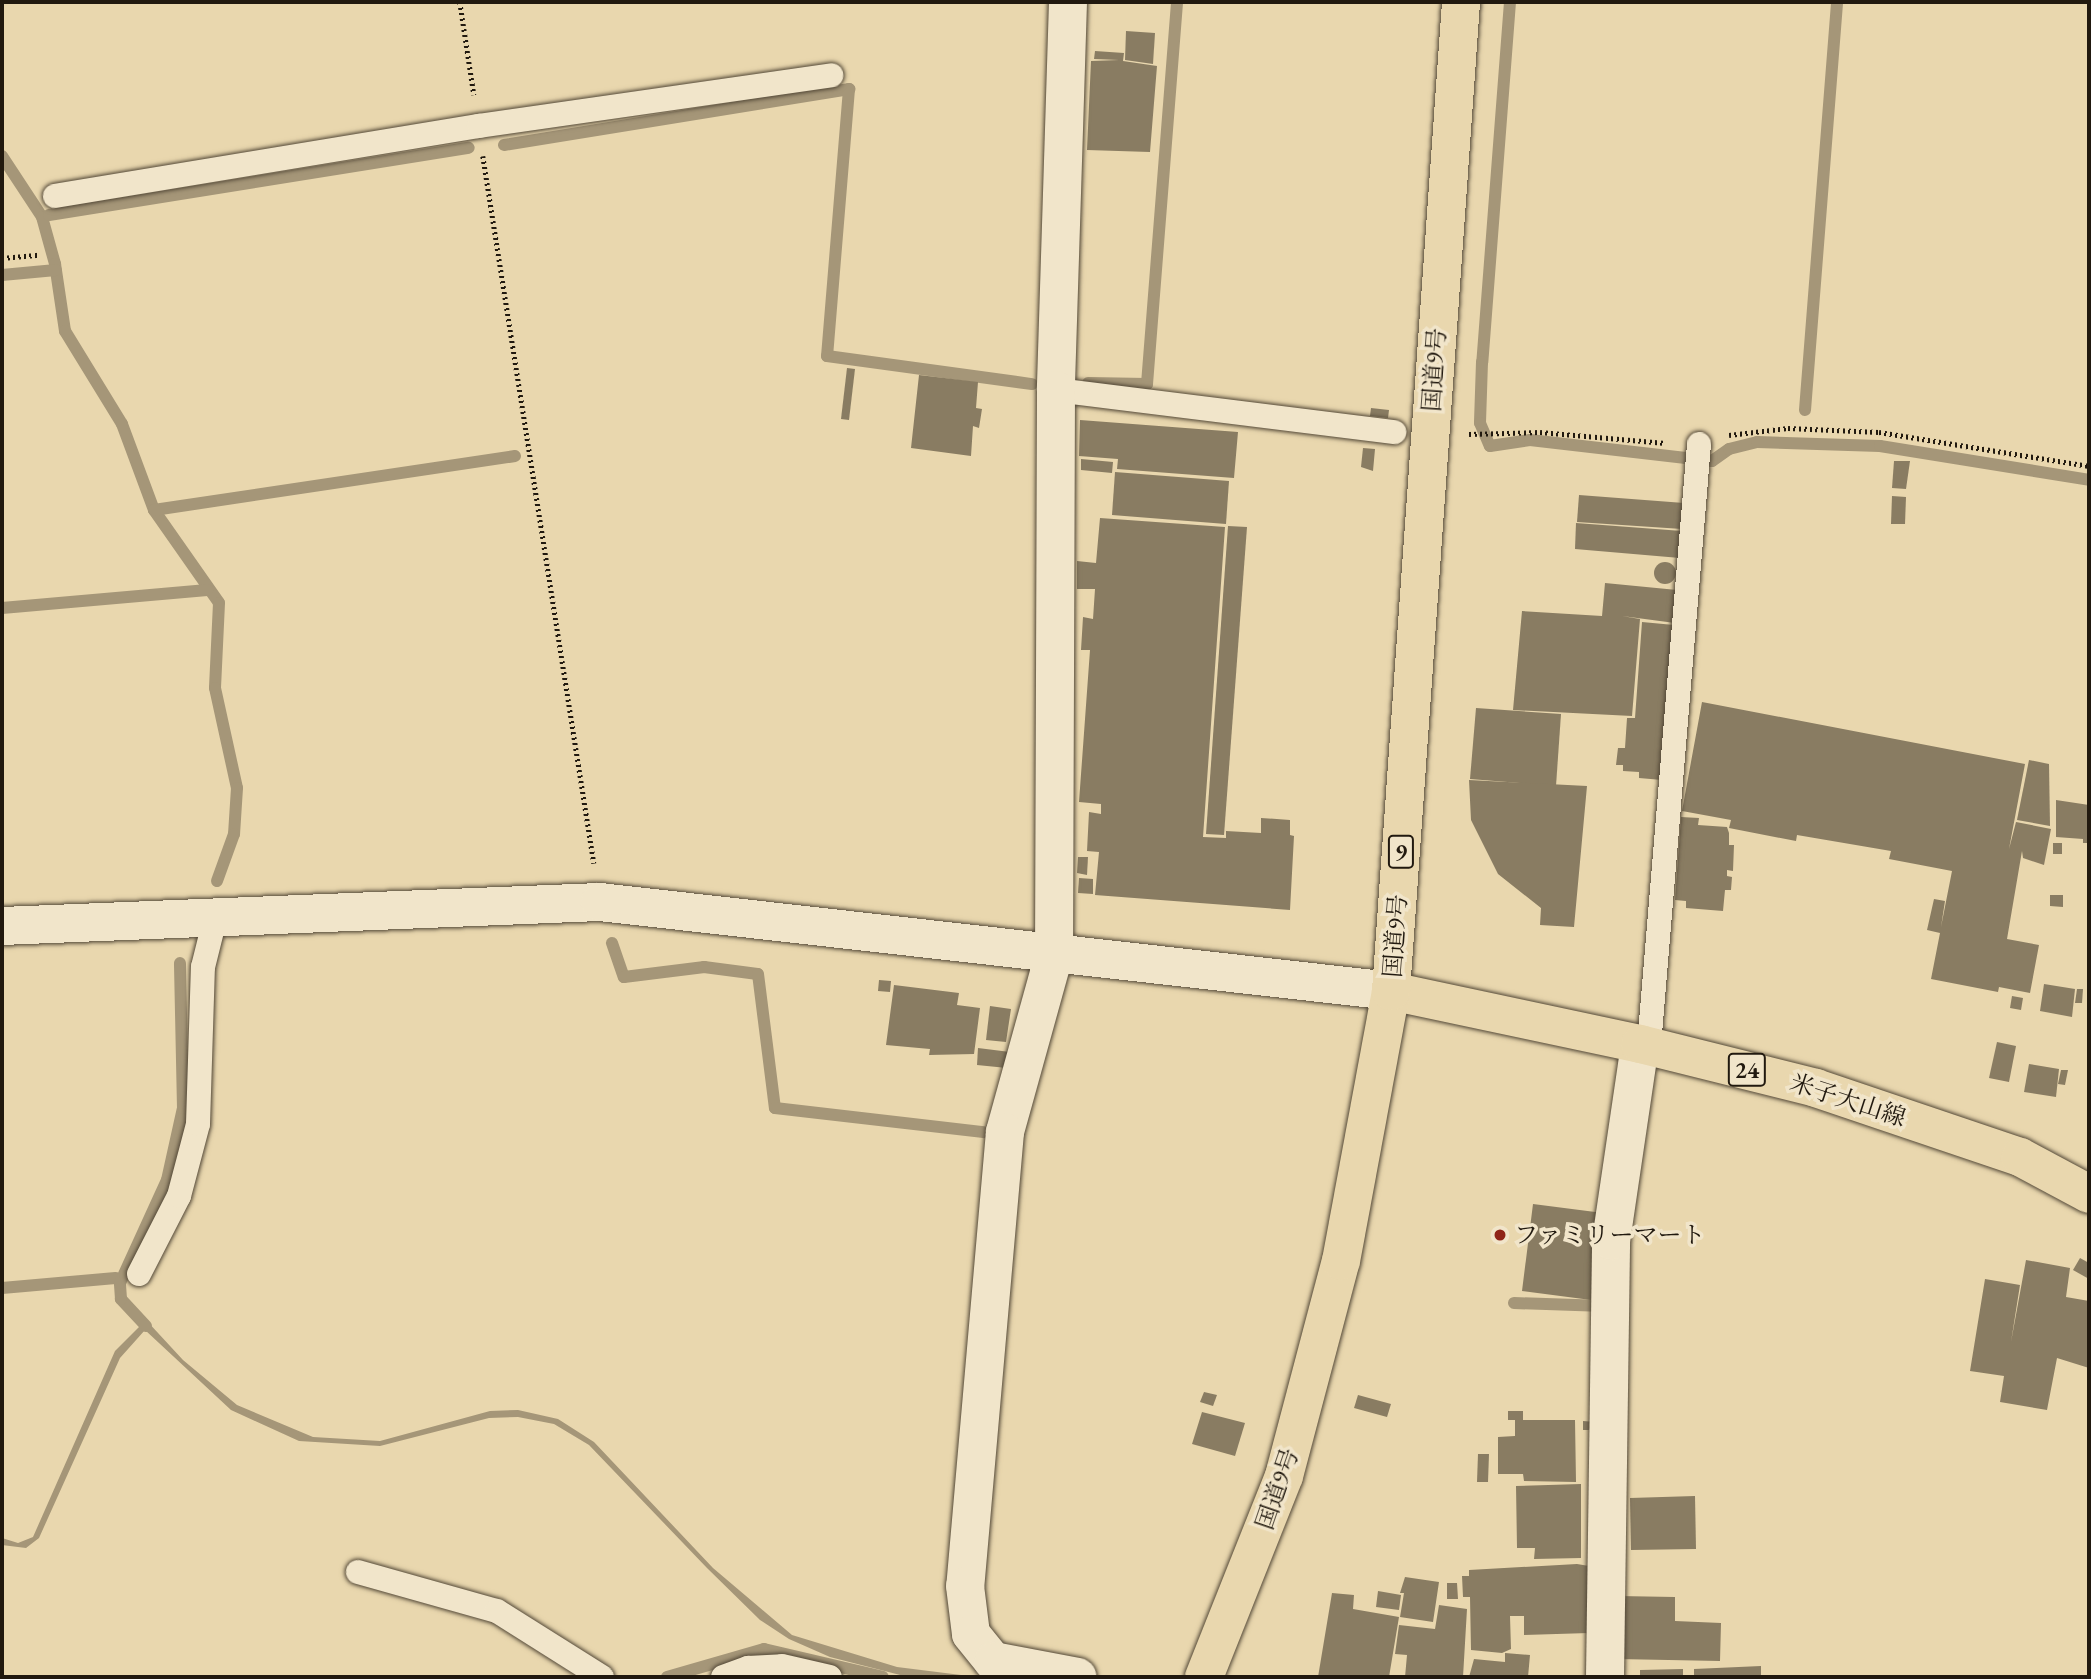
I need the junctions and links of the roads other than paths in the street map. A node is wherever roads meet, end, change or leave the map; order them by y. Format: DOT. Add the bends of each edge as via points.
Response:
graph roads {
  1 [pos="1068,2"];
  2 [pos="1461,2"];
  3 [pos="831,75"];
  4 [pos="55,196"];
  5 [pos="1056,390"];
  6 [pos="1411,434"];
  7 [pos="1699,444"];
  8 [pos="216,915"];
  9 [pos="2,926"];
  10 [pos="1054,955"];
  11 [pos="1391,991"];
  12 [pos="1645,1045"];
  13 [pos="2089,1194"];
  14 [pos="139,1274"];
  15 [pos="358,1573"];
  16 [pos="602,1677"];
  17 [pos="723,1677"];
  18 [pos="830,1677"];
  19 [pos="1079,1677"];
  20 [pos="1204,1677"];
  21 [pos="1605,1677"];
  1 -- 5 [label="street"];
  2 -- 6 [label="main road, 国道9号 / 9"];
  3 -- 4 [label="lane" via="479,126"];
  5 -- 6 [label="lane"];
  5 -- 10 [label="street"];
  6 -- 11 [label="main road, 国道9号 / 9"];
  7 -- 12 [label="lane"];
  8 -- 9 [label="street"];
  8 -- 10 [label="street" via="600,902"];
  8 -- 14 [label="lane" via="203,967 198,1124 179,1196"];
  10 -- 11 [label="street"];
  10 -- 19 [label="street" via="1005,1132 965,1614 980,1650 993,1661"];
  11 -- 12 [label="main road, 米子大山線 / 24"];
  11 -- 20 [label="main road, 国道9号 / 9" via="1341,1261 1288,1463"];
  12 -- 13 [label="main road, 米子大山線 / 24" via="1816,1088 2020,1157"];
  12 -- 21 [label="street" via="1611,1241"];
  15 -- 16 [label="lane" via="497,1611"];
  17 -- 18 [label="lane" via="748,1668 782,1666"];
}
